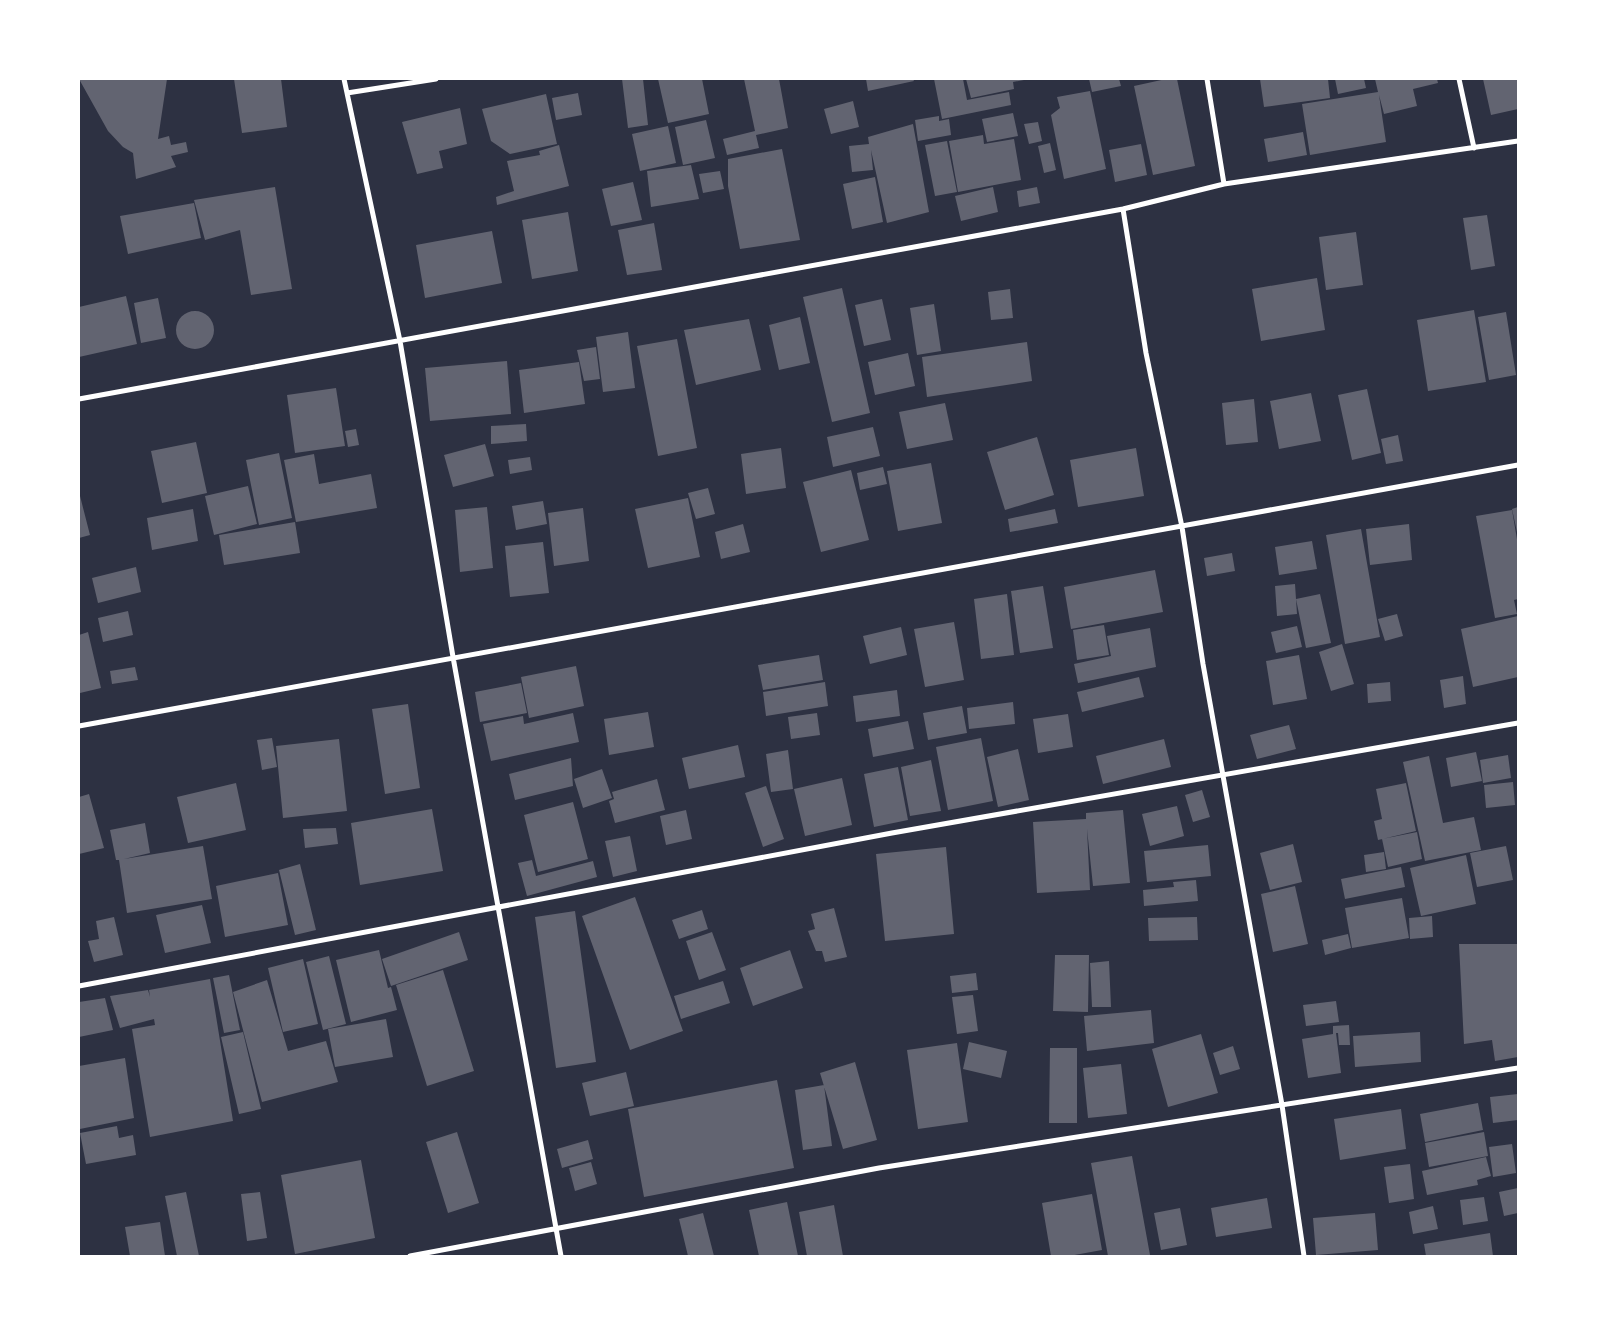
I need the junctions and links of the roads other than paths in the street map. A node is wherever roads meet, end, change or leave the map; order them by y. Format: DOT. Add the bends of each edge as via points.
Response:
graph roads {
  1 [pos="344,79"];
  2 [pos="436,79"];
  3 [pos="1207,79"];
  4 [pos="1459,79"];
  5 [pos="347,93"];
  6 [pos="1518,141"];
  7 [pos="1474,148"];
  8 [pos="1224,184"];
  9 [pos="1123,209"];
  10 [pos="400,342"];
  11 [pos="79,399"];
  12 [pos="1518,465"];
  13 [pos="1182,527"];
  14 [pos="453,657"];
  15 [pos="1518,723"];
  16 [pos="79,726"];
  17 [pos="1222,777"];
  18 [pos="499,908"];
  19 [pos="79,986"];
  20 [pos="1518,1068"];
  21 [pos="1282,1106"];
  22 [pos="556,1228"];
  23 [pos="410,1256"];
  24 [pos="561,1256"];
  25 [pos="1304,1256"];
  1 -- 5 [label="street"];
  2 -- 5 [label="street"];
  3 -- 8 [label="street"];
  4 -- 7 [label="street"];
  5 -- 10 [label="street"];
  6 -- 7 [label="street"];
  7 -- 8 [label="street"];
  8 -- 9 [label="street"];
  9 -- 10 [label="street"];
  9 -- 13 [label="street" via="1146,353"];
  10 -- 11 [label="street"];
  10 -- 14 [label="street"];
  12 -- 13 [label="street"];
  13 -- 14 [label="street"];
  13 -- 17 [label="street"];
  14 -- 16 [label="street"];
  14 -- 18 [label="street"];
  15 -- 17 [label="street"];
  17 -- 18 [label="street" via="892,833"];
  17 -- 21 [label="street"];
  18 -- 19 [label="street"];
  18 -- 22 [label="street"];
  20 -- 21 [label="street"];
  21 -- 22 [label="street" via="879,1168"];
  21 -- 25 [label="street"];
  22 -- 23 [label="street"];
  22 -- 24 [label="street"];
}
